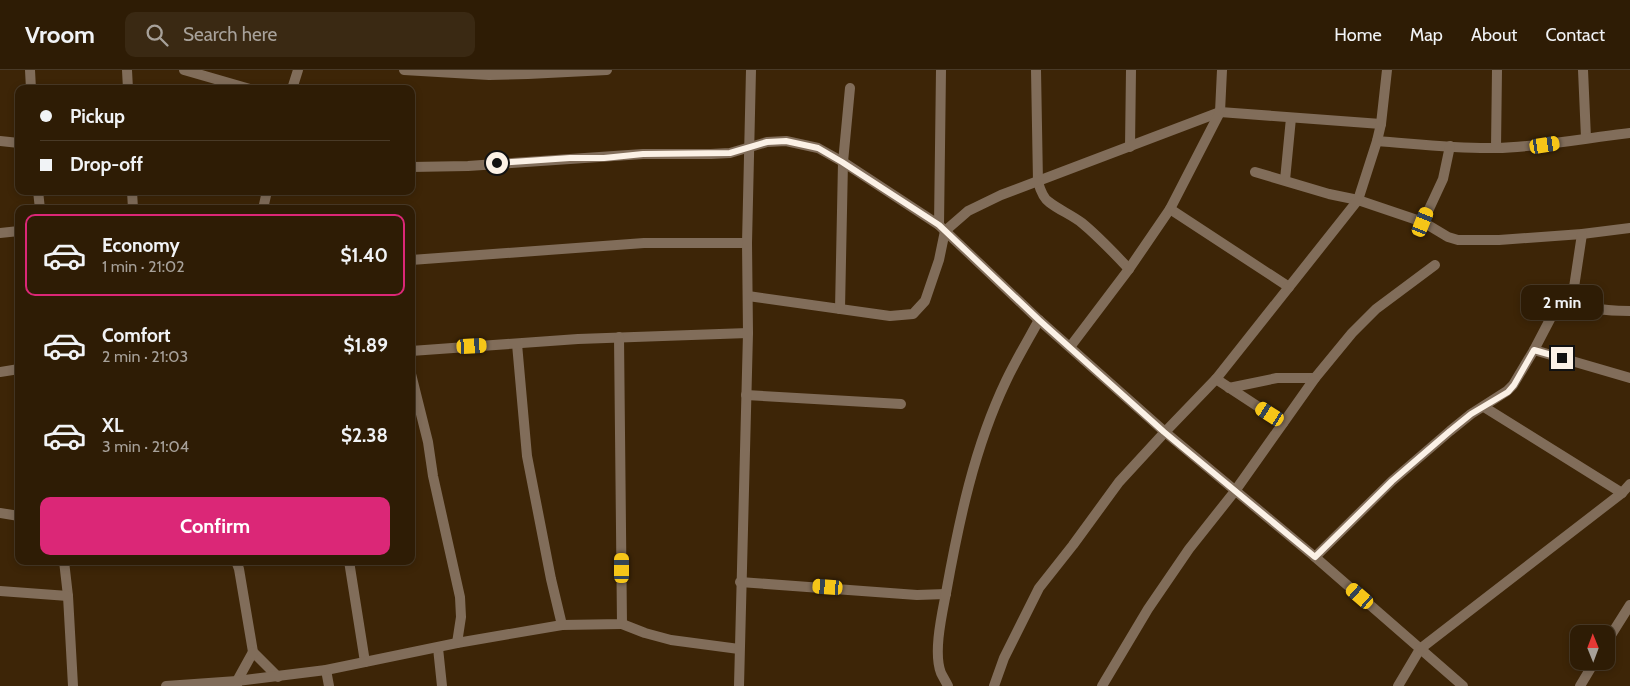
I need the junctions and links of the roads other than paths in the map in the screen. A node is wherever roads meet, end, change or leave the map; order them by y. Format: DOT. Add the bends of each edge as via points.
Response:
graph roads {
  1 [pos="30,70"];
  2 [pos="126,70"];
  3 [pos="184,70"];
  4 [pos="298,70"];
  5 [pos="404,70"];
  6 [pos="607,70"];
  7 [pos="751,70"];
  8 [pos="941,70"];
  9 [pos="1036,70"];
  10 [pos="1131,70"];
  11 [pos="1222,70"];
  12 [pos="1387,70"];
  13 [pos="1497,70"];
  14 [pos="1583,70"];
  15 [pos="195,71"];
  16 [pos="31,85"];
  17 [pos="128,85"];
  18 [pos="238,85"];
  19 [pos="293,85"];
  20 [pos="850,88"];
  21 [pos="1220,112"];
  22 [pos="1291,118"];
  23 [pos="1381,124"];
  24 [pos="1630,133"];
  25 [pos="1586,138"];
  26 [pos="0,141"];
  27 [pos="1377,141"];
  28 [pos="15,143"];
  29 [pos="750,146"];
  30 [pos="1450,146"];
  31 [pos="1130,147"];
  32 [pos="1496,148"];
  33 [pos="842,162"];
  34 [pos="415,167"];
  35 [pos="1255,172"];
  36 [pos="1286,180"];
  37 [pos="1038,182"];
  38 [pos="1358,200"];
  39 [pos="1170,209"];
  40 [pos="1423,222"];
  41 [pos="942,228"];
  42 [pos="1630,228"];
  43 [pos="15,231"];
  44 [pos="0,233"];
  45 [pos="1582,234"];
  46 [pos="747,242"];
  47 [pos="415,260"];
  48 [pos="1435,265"];
  49 [pos="1129,269"];
  50 [pos="1289,287"];
  51 [pos="748,296"];
  52 [pos="1557,306"];
  53 [pos="840,310"];
  54 [pos="1630,311"];
  55 [pos="1039,320"];
  56 [pos="748,333"];
  57 [pos="619,337"];
  58 [pos="517,344"];
  59 [pos="1070,347"];
  60 [pos="1534,350"];
  61 [pos="415,351"];
  62 [pos="15,370"];
  63 [pos="0,372"];
  64 [pos="1315,378"];
  65 [pos="1630,378"];
  66 [pos="1216,379"];
  67 [pos="1229,388"];
  68 [pos="415,390"];
  69 [pos="746,395"];
  70 [pos="901,404"];
  71 [pos="1484,406"];
  72 [pos="1283,423"];
  73 [pos="1164,432"];
  74 [pos="1630,484"];
  75 [pos="1235,491"];
  76 [pos="1622,493"];
  77 [pos="0,513"];
  78 [pos="15,515"];
  79 [pos="1315,557"];
  80 [pos="64,565"];
  81 [pos="238,565"];
  82 [pos="350,565"];
  83 [pos="740,582"];
  84 [pos="0,592"];
  85 [pos="946,594"];
  86 [pos="68,596"];
  87 [pos="1630,605"];
  88 [pos="622,624"];
  89 [pos="562,625"];
  90 [pos="1615,629"];
  91 [pos="458,643"];
  92 [pos="438,648"];
  93 [pos="1420,648"];
  94 [pos="739,649"];
  95 [pos="253,652"];
  96 [pos="365,662"];
  97 [pos="326,670"];
  98 [pos="1590,670"];
  99 [pos="278,676"];
  100 [pos="237,684"];
  101 [pos="73,686"];
  102 [pos="166,686"];
  103 [pos="329,686"];
  104 [pos="442,686"];
  105 [pos="739,686"];
  106 [pos="948,686"];
  107 [pos="994,686"];
  108 [pos="1102,686"];
  109 [pos="1398,686"];
  110 [pos="1463,686"];
  111 [pos="1580,686"];
  1 -- 16 [label="street"];
  2 -- 17 [label="street"];
  3 -- 15 [label="street"];
  4 -- 19 [label="street"];
  5 -- 6 [label="street" via="489,75"];
  7 -- 29 [label="street"];
  8 -- 41 [label="street"];
  9 -- 37 [label="street"];
  10 -- 31 [label="street"];
  11 -- 21 [label="street"];
  12 -- 23 [label="street"];
  13 -- 32 [label="street"];
  14 -- 25 [label="street"];
  15 -- 18 [label="street"];
  20 -- 33 [label="street"];
  21 -- 22 [label="street"];
  21 -- 31 [label="street"];
  21 -- 39 [label="street"];
  22 -- 23 [label="street"];
  22 -- 36 [label="street"];
  23 -- 27 [label="street"];
  24 -- 25 [label="street"];
  25 -- 32 [label="street"];
  26 -- 28 [label="street"];
  27 -- 30 [label="street"];
  27 -- 38 [label="street"];
  29 -- 33 [label="street" via="786,141 818,148"];
  29 -- 34 [label="street" via="730,153 643,154"];
  29 -- 46 [label="street"];
  30 -- 32 [label="street"];
  30 -- 40 [label="street" via="1443,179"];
  31 -- 37 [label="street"];
  33 -- 41 [label="street"];
  33 -- 53 [label="street"];
  35 -- 36 [label="street"];
  36 -- 38 [label="street"];
  37 -- 41 [label="street" via="978,206"];
  37 -- 49 [label="street" via="1048,202 1082,223"];
  38 -- 40 [label="street"];
  38 -- 50 [label="street"];
  39 -- 49 [label="street"];
  39 -- 50 [label="street"];
  40 -- 45 [label="street" via="1458,240"];
  41 -- 53 [label="street" via="940,260 925,301 913,314 890,316"];
  41 -- 55 [label="street"];
  42 -- 45 [label="street"];
  43 -- 44 [label="street"];
  45 -- 54 [label="street" via="1574,298 1588,306"];
  46 -- 47 [label="street" via="644,243"];
  46 -- 51 [label="street"];
  48 -- 64 [label="street" via="1376,309"];
  49 -- 59 [label="street"];
  50 -- 66 [label="street"];
  51 -- 53 [label="street"];
  51 -- 56 [label="street"];
  52 -- 60 [label="street"];
  55 -- 59 [label="street"];
  55 -- 85 [label="street" via="1006,381 973,467"];
  56 -- 57 [label="street"];
  56 -- 69 [label="street"];
  57 -- 58 [label="street"];
  57 -- 88 [label="street"];
  58 -- 61 [label="street"];
  58 -- 89 [label="street" via="527,456"];
  59 -- 73 [label="street"];
  60 -- 65 [label="street"];
  60 -- 71 [label="street" via="1514,385"];
  62 -- 63 [label="street"];
  64 -- 67 [label="street" via="1277,378"];
  64 -- 72 [label="street"];
  66 -- 67 [label="street"];
  66 -- 73 [label="street"];
  67 -- 72 [label="street"];
  68 -- 91 [label="street" via="460,597"];
  69 -- 70 [label="street"];
  69 -- 83 [label="street"];
  71 -- 76 [label="street"];
  71 -- 79 [label="street" via="1392,481"];
  72 -- 75 [label="street"];
  73 -- 75 [label="street"];
  73 -- 107 [label="street" via="1119,482 1039,588 1004,658"];
  74 -- 76 [label="street"];
  75 -- 79 [label="street"];
  75 -- 108 [label="street" via="1189,549 1148,609"];
  76 -- 93 [label="street"];
  77 -- 78 [label="street"];
  79 -- 93 [label="street"];
  80 -- 86 [label="street"];
  81 -- 95 [label="street"];
  82 -- 96 [label="street"];
  83 -- 85 [label="street"];
  83 -- 94 [label="street"];
  84 -- 86 [label="street"];
  85 -- 106 [label="street" via="938,644 940,671"];
  86 -- 101 [label="street"];
  87 -- 90 [label="street"];
  88 -- 89 [label="street"];
  88 -- 94 [label="street" via="672,640"];
  89 -- 91 [label="street"];
  91 -- 92 [label="street"];
  92 -- 96 [label="street"];
  92 -- 104 [label="street"];
  93 -- 109 [label="street"];
  93 -- 110 [label="street"];
  94 -- 105 [label="street"];
  95 -- 99 [label="street"];
  95 -- 100 [label="street"];
  96 -- 97 [label="street"];
  97 -- 99 [label="street"];
  97 -- 103 [label="street"];
  98 -- 111 [label="street"];
  99 -- 100 [label="street"];
  100 -- 102 [label="street"];
}
